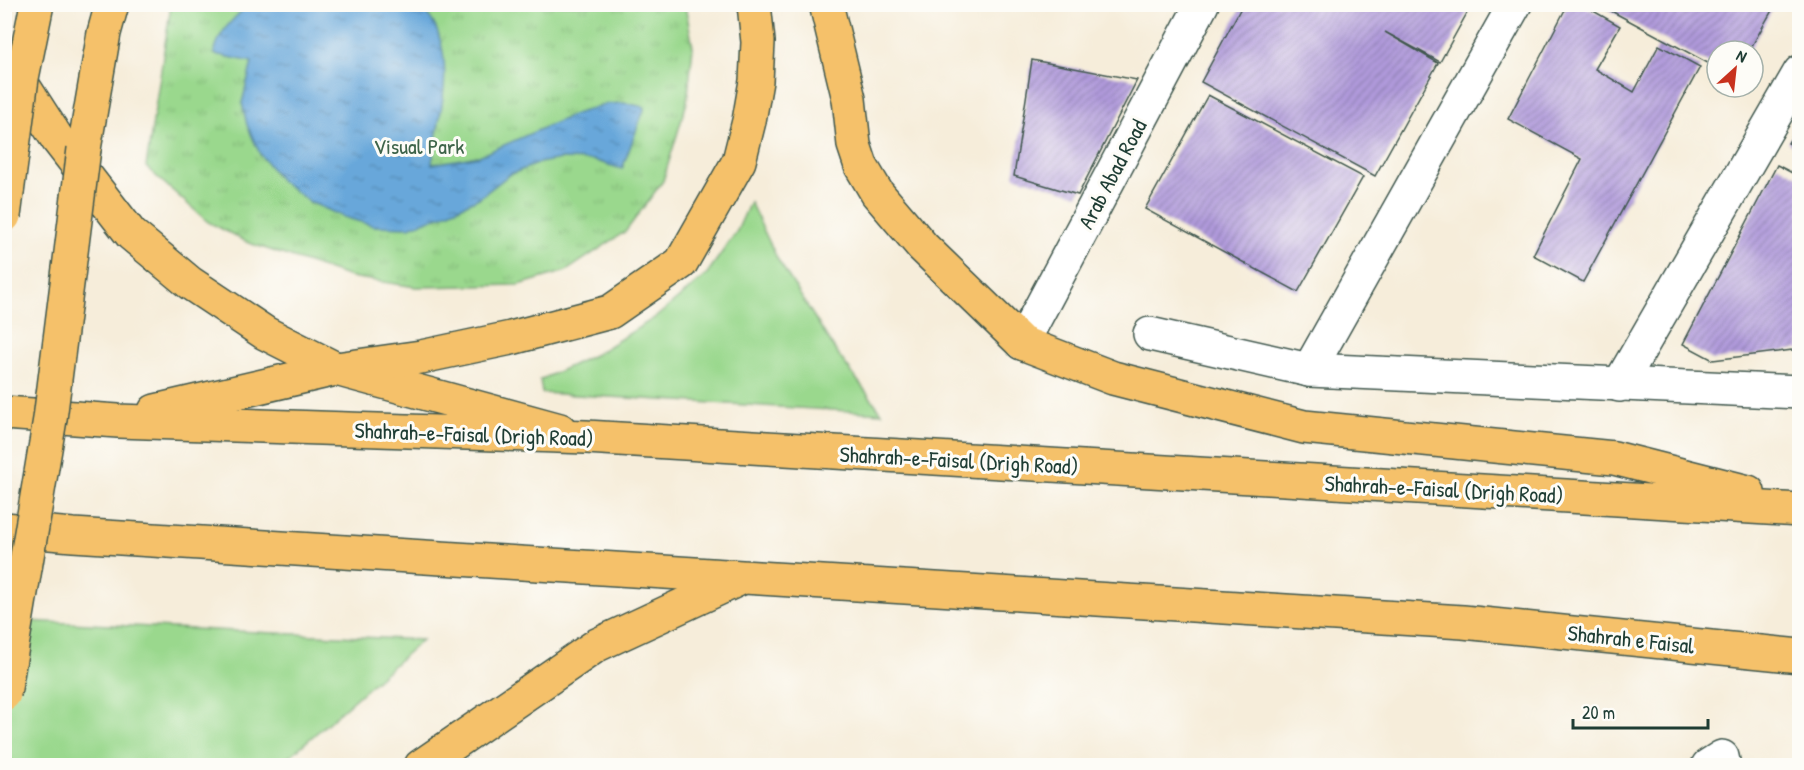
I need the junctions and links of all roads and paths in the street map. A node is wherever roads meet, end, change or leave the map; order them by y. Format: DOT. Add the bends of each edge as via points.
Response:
graph roads {
  1 [pos="37,4"];
  2 [pos="112,4"];
  3 [pos="754,4"];
  4 [pos="826,4"];
  5 [pos="1202,4"];
  6 [pos="1515,4"];
  7 [pos="4,56"];
  8 [pos="1800,72"];
  9 [pos="4,216"];
  10 [pos="1150,334"];
  11 [pos="1022,343"];
  12 [pos="336,369"];
  13 [pos="1309,370"];
  14 [pos="1619,385"];
  15 [pos="1800,392"];
  16 [pos="4,413"];
  17 [pos="118,421"];
  18 [pos="586,437"];
  19 [pos="1800,505"];
  20 [pos="1800,510"];
  21 [pos="4,529"];
  22 [pos="742,578"];
  23 [pos="1800,656"];
  24 [pos="4,694"];
  25 [pos="421,765"];
  26 [pos="1708,765"];
  27 [pos="1724,765"];
  1 -- 9 [label="main road, bridge" via="22,78"];
  2 -- 24 [label="main road, bridge" via="84,149 50,419"];
  3 -- 12 [label="main road" via="758,42 756,81 739,161 681,263 610,312 512,339"];
  4 -- 11 [label="main road" via="861,166 877,193 923,247"];
  5 -- 11 [label="street, Arab Abad Road"];
  6 -- 13 [label="street"];
  7 -- 12 [label="main road" via="58,141 131,234 190,283 265,333"];
  8 -- 14 [label="street"];
  10 -- 13 [label="street"];
  11 -- 19 [label="main road" via="1113,378 1304,427 1614,458"];
  12 -- 17 [label="main road"];
  12 -- 18 [label="main road"];
  13 -- 14 [label="street"];
  14 -- 15 [label="street"];
  16 -- 17 [label="main road"];
  17 -- 18 [label="main road, Shahrah-e-Faisal (Drigh Road)"];
  18 -- 20 [label="main road, Shahrah-e-Faisal (Drigh Road)"];
  21 -- 22 [label="main road"];
  22 -- 23 [label="main road, Shahrah e Faisal" via="1463,622"];
  22 -- 25 [label="main road" via="597,645"];
  26 -- 27 [label="street" via="1722,757"];
}
